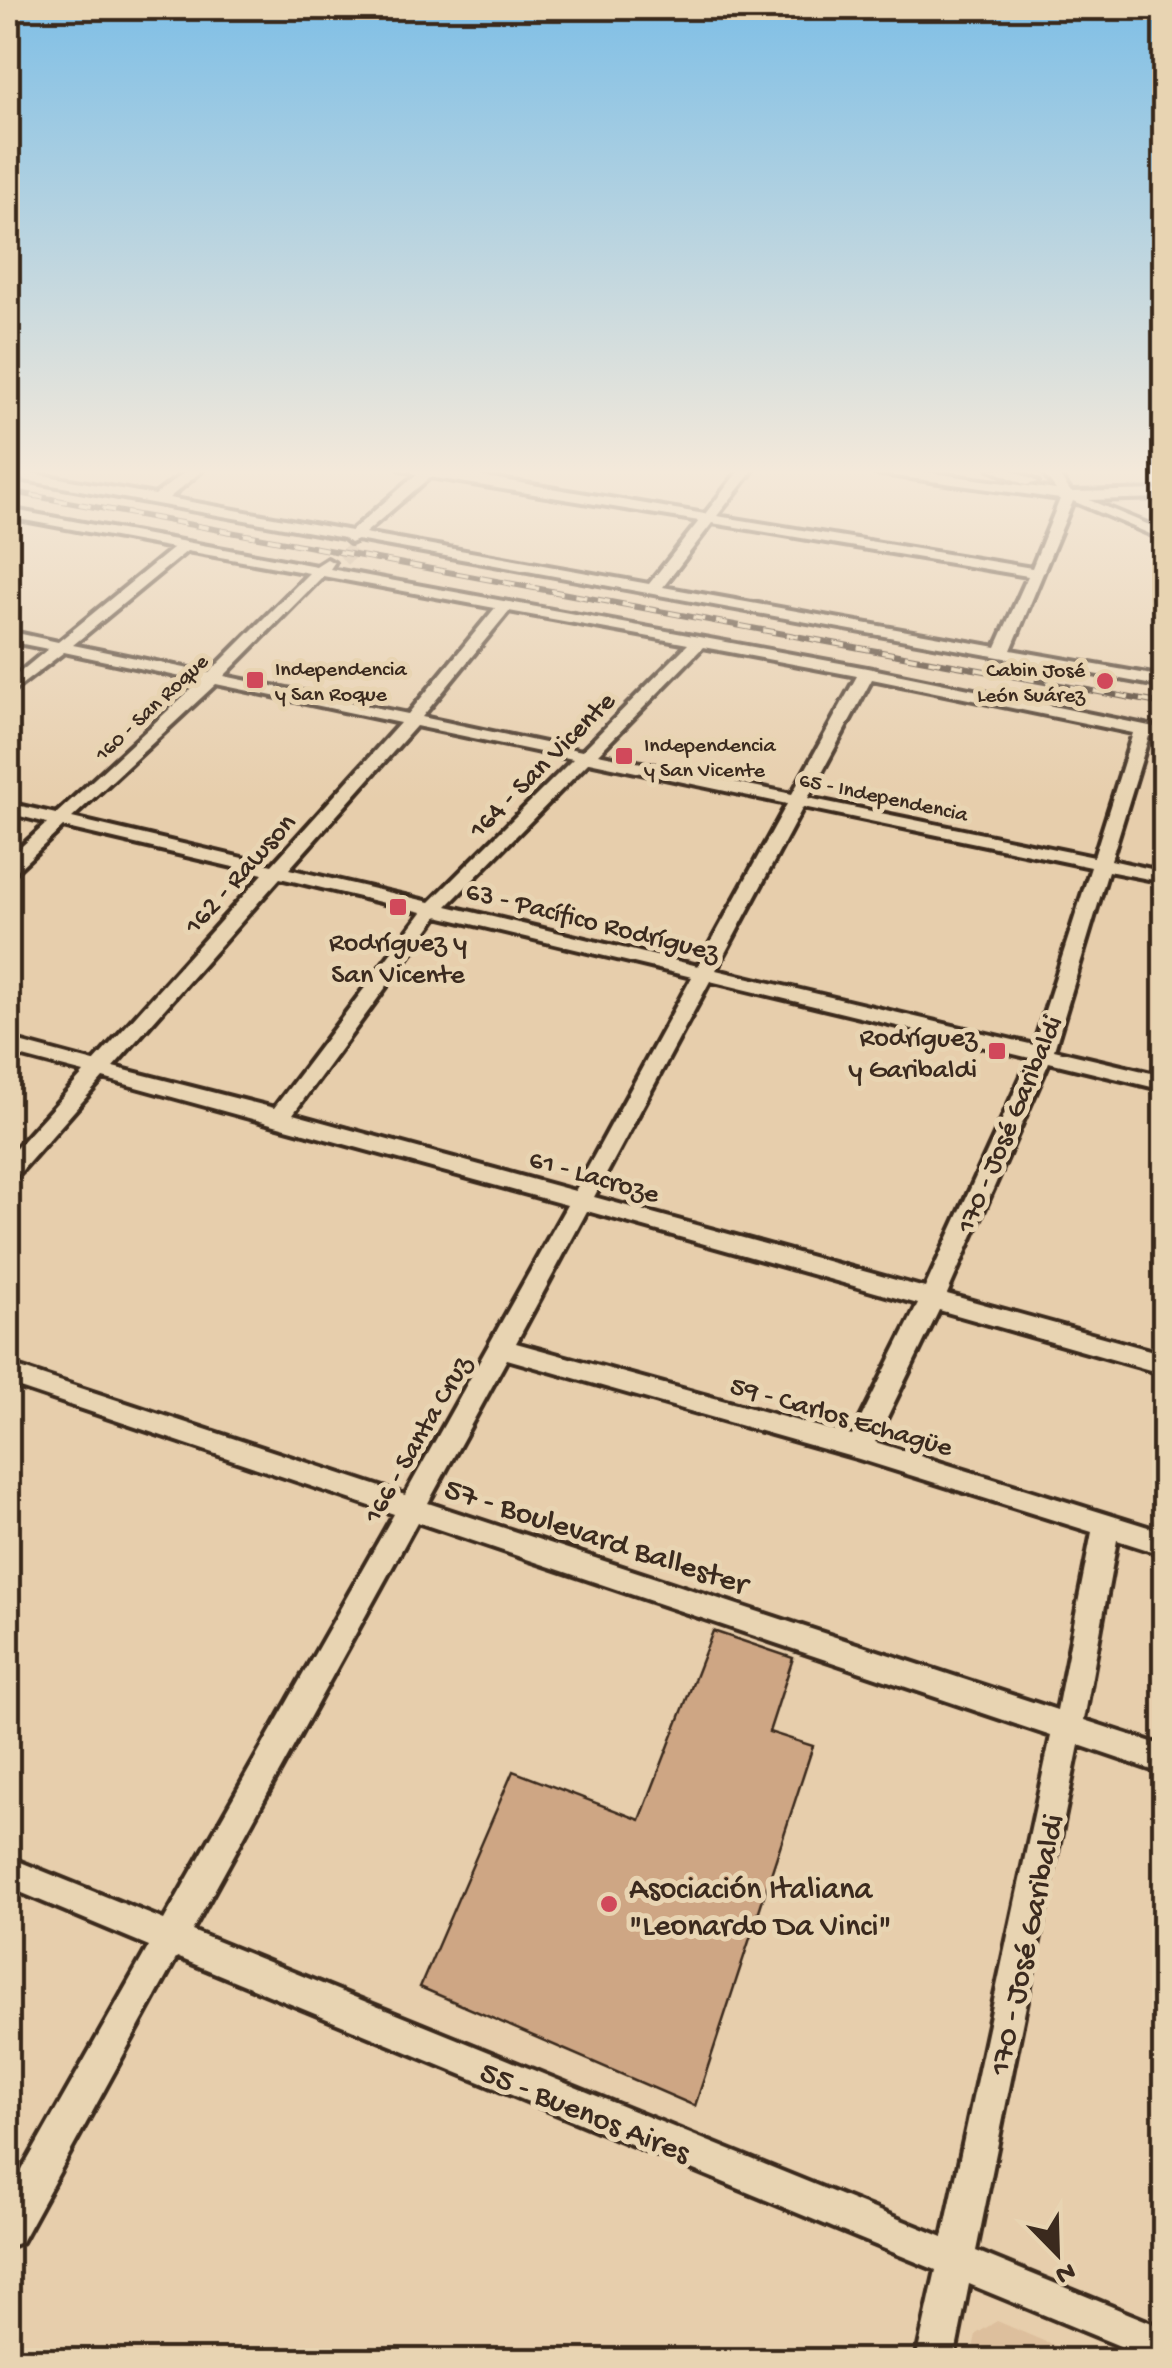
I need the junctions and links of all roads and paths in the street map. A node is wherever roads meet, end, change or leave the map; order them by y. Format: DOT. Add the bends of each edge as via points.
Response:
graph roads {
  1 [pos="143,580"];
  2 [pos="309,580"];
  3 [pos="363,580"];
  4 [pos="388,580"];
  5 [pos="608,580"];
  6 [pos="661,580"];
  7 [pos="1033,580"];
  8 [pos="654,588"];
  9 [pos="407,589"];
  10 [pos="505,606"];
  11 [pos="8,636"];
  12 [pos="698,642"];
  13 [pos="60,648"];
  14 [pos="1002,652"];
  15 [pos="867,673"];
  16 [pos="213,678"];
  17 [pos="1164,682"];
  18 [pos="8,690"];
  19 [pos="410,722"];
  20 [pos="1154,731"];
  21 [pos="586,756"];
  22 [pos="799,800"];
  23 [pos="8,808"];
  24 [pos="60,820"];
  25 [pos="1102,863"];
  26 [pos="8,868"];
  27 [pos="276,872"];
  28 [pos="1164,877"];
  29 [pos="435,908"];
  30 [pos="705,975"];
  31 [pos="8,1046"];
  32 [pos="1042,1054"];
  33 [pos="95,1071"];
  34 [pos="1164,1083"];
  35 [pos="279,1117"];
  36 [pos="8,1171"];
  37 [pos="579,1200"];
  38 [pos="932,1300"];
  39 [pos="501,1348"];
  40 [pos="1164,1364"];
  41 [pos="8,1374"];
  42 [pos="859,1448"];
  43 [pos="408,1509"];
  44 [pos="1106,1526"];
  45 [pos="1164,1544"];
  46 [pos="1068,1727"];
  47 [pos="1164,1760"];
  48 [pos="8,1872"];
  49 [pos="167,1940"];
  50 [pos="8,2228"];
  51 [pos="958,2261"];
  52 [pos="1164,2346"];
  53 [pos="936,2360"];
  1 -- 13 [label="street"];
  2 -- 16 [label="street, 160 - San Roque"];
  3 -- 9 [label="street"];
  4 -- 9 [label="street"];
  5 -- 8 [label="street"];
  6 -- 8 [label="street"];
  7 -- 14 [label="street"];
  8 -- 14 [label="street"];
  9 -- 10 [label="street"];
  10 -- 12 [label="street"];
  10 -- 19 [label="street, 162 - Rawson"];
  11 -- 13 [label="street, 65 - Independencia"];
  12 -- 15 [label="street"];
  12 -- 21 [label="street, 164 - San Vicente"];
  13 -- 16 [label="street, 65 - Independencia"];
  13 -- 18 [label="street"];
  14 -- 17 [label="street"];
  15 -- 20 [label="street"];
  15 -- 22 [label="street, 166 - Santa Cruz"];
  16 -- 19 [label="street, 65 - Independencia"];
  16 -- 24 [label="street, 160 - San Roque"];
  19 -- 21 [label="street, 65 - Independencia"];
  19 -- 27 [label="street, 162 - Rawson"];
  20 -- 25 [label="street, 170 - José Garibaldi"];
  21 -- 22 [label="street, 65 - Independencia"];
  21 -- 29 [label="street, 164 - San Vicente"];
  22 -- 25 [label="street, 65 - Independencia"];
  22 -- 30 [label="street, 166 - Santa Cruz"];
  23 -- 24 [label="street, 63 - Pacífico Rodríguez"];
  24 -- 26 [label="street, 160 - San Roque"];
  24 -- 27 [label="street, 63 - Pacífico Rodríguez"];
  25 -- 28 [label="street, 65 - Independencia"];
  25 -- 32 [label="street, 170 - José Garibaldi"];
  27 -- 29 [label="street, 63 - Pacífico Rodríguez"];
  27 -- 33 [label="street, 162 - Rawson"];
  29 -- 30 [label="street, 63 - Pacífico Rodríguez"];
  29 -- 35 [label="street, 164 - San Vicente"];
  30 -- 32 [label="street, 63 - Pacífico Rodríguez"];
  30 -- 37 [label="street, 166 - Santa Cruz"];
  31 -- 33 [label="street, 61 - Lacroze"];
  32 -- 34 [label="street, 63 - Pacífico Rodríguez"];
  32 -- 38 [label="street, 170 - José Garibaldi"];
  33 -- 35 [label="street, 61 - Lacroze"];
  33 -- 36 [label="street, 162 - Rawson"];
  35 -- 37 [label="street, 61 - Lacroze"];
  37 -- 38 [label="street, 61 - Lacroze"];
  37 -- 39 [label="street, 166 - Santa Cruz"];
  38 -- 40 [label="street, 61 - Lacroze"];
  38 -- 42 [label="street, 170 - José Garibaldi"];
  39 -- 42 [label="street, 59 - Carlos Echagüe"];
  39 -- 43 [label="street, 166 - Santa Cruz"];
  41 -- 43 [label="street, 57 - Boulevard Ballester"];
  42 -- 44 [label="street, 59 - Carlos Echagüe"];
  43 -- 46 [label="street, 57 - Boulevard Ballester"];
  43 -- 49 [label="street, 166 - Santa Cruz"];
  44 -- 45 [label="street, 59 - Carlos Echagüe"];
  44 -- 46 [label="street, 170 - José Garibaldi"];
  46 -- 47 [label="street, 57 - Boulevard Ballester"];
  46 -- 51 [label="street, 170 - José Garibaldi"];
  48 -- 49 [label="street, 55 - Buenos Aires"];
  49 -- 50 [label="street, 166 - Santa Cruz"];
  49 -- 51 [label="street, 55 - Buenos Aires"];
  51 -- 52 [label="street, 55 - Buenos Aires"];
  51 -- 53 [label="street, 170 - José Garibaldi"];
}
